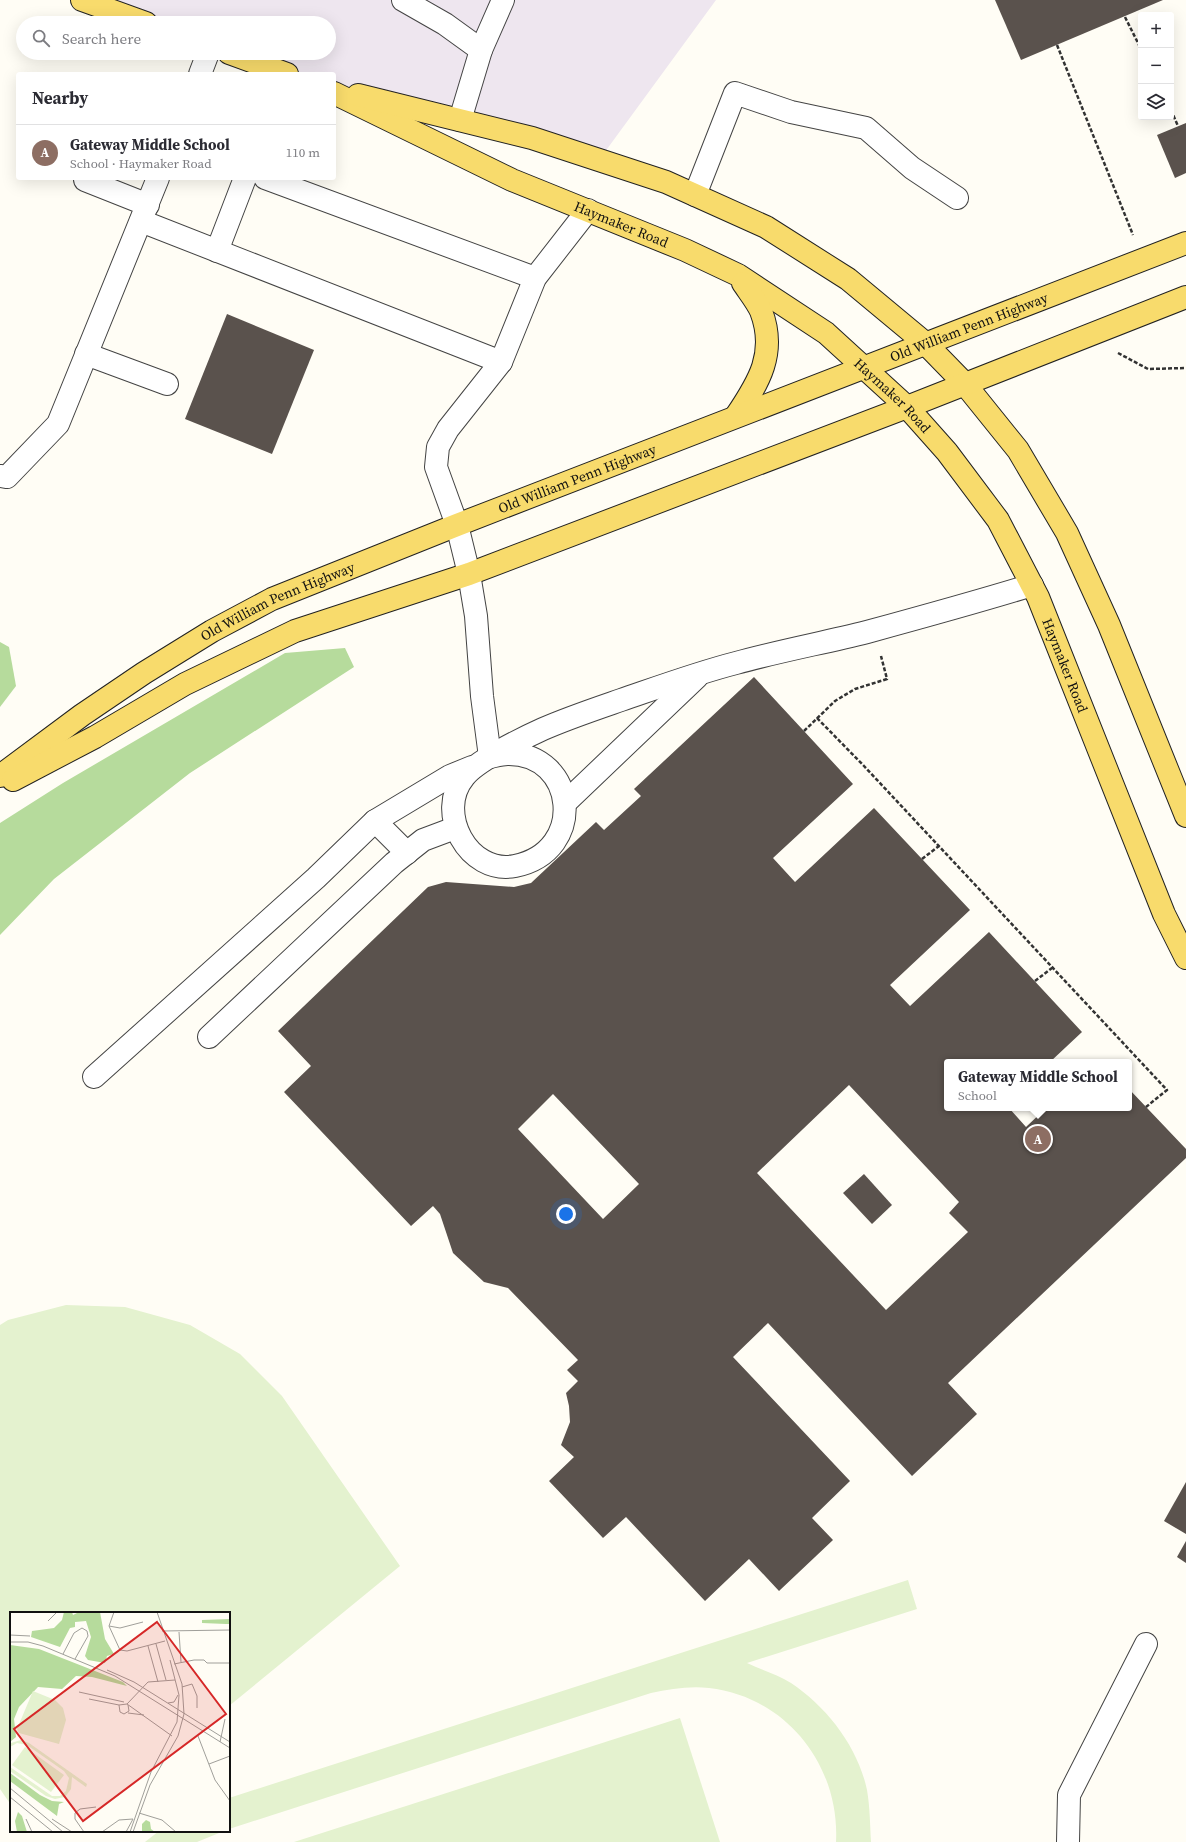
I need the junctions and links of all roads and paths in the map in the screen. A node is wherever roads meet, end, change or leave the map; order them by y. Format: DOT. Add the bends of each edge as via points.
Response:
graph roads {
  1 [pos="82,0"];
  2 [pos="403,0"];
  3 [pos="503,0"];
  4 [pos="112,5"];
  5 [pos="133,16"];
  6 [pos="1125,17"];
  7 [pos="1057,45"];
  8 [pos="1140,48"];
  9 [pos="481,50"];
  10 [pos="205,60"];
  11 [pos="248,60"];
  12 [pos="201,72"];
  13 [pos="281,72"];
  14 [pos="336,89"];
  15 [pos="336,94"];
  16 [pos="1174,117"];
  17 [pos="460,120"];
  18 [pos="1178,126"];
  19 [pos="85,180"];
  20 [pos="157,180"];
  21 [pos="244,180"];
  22 [pos="270,180"];
  23 [pos="695,195"];
  24 [pos="957,198"];
  25 [pos="588,210"];
  26 [pos="144,213"];
  27 [pos="1135,241"];
  28 [pos="1186,243"];
  29 [pos="216,251"];
  30 [pos="738,275"];
  31 [pos="535,278"];
  32 [pos="1186,297"];
  33 [pos="925,343"];
  34 [pos="1115,351"];
  35 [pos="86,354"];
  36 [pos="501,362"];
  37 [pos="864,366"];
  38 [pos="1186,368"];
  39 [pos="964,383"];
  40 [pos="167,384"];
  41 [pos="907,407"];
  42 [pos="736,416"];
  43 [pos="0,476"];
  44 [pos="457,525"];
  45 [pos="469,574"];
  46 [pos="1032,584"];
  47 [pos="881,655"];
  48 [pos="703,672"];
  49 [pos="817,718"];
  50 [pos="804,731"];
  51 [pos="482,761"];
  52 [pos="0,776"];
  53 [pos="0,786"];
  54 [pos="565,803"];
  55 [pos="1186,816"];
  56 [pos="375,822"];
  57 [pos="455,828"];
  58 [pos="939,846"];
  59 [pos="406,853"];
  60 [pos="922,859"];
  61 [pos="1186,958"];
  62 [pos="1052,968"];
  63 [pos="1035,981"];
  64 [pos="209,1037"];
  65 [pos="94,1077"];
  66 [pos="1146,1107"];
  67 [pos="1146,1644"];
  68 [pos="1068,1842"];
  1 -- 4 [label="main road"];
  2 -- 9 [label="lane" via="445,24"];
  3 -- 9 [label="lane"];
  4 -- 5 [label="main road"];
  6 -- 8 [label="path"];
  7 -- 27 [label="path"];
  9 -- 17 [label="lane"];
  10 -- 12 [label="lane"];
  11 -- 13 [label="main road"];
  14 -- 17 [label="main road"];
  15 -- 25 [label="main road, Haymaker Road" via="512,180"];
  16 -- 18 [label="path"];
  17 -- 23 [label="main road" via="532,138 666,182"];
  19 -- 26 [label="lane"];
  20 -- 26 [label="lane"];
  21 -- 29 [label="lane"];
  22 -- 31 [label="lane"];
  23 -- 24 [label="lane" via="735,93 791,112 866,128 912,168"];
  23 -- 33 [label="main road" via="766,227 848,279"];
  25 -- 30 [label="main road, Haymaker Road"];
  25 -- 31 [label="lane"];
  26 -- 29 [label="lane"];
  26 -- 35 [label="lane"];
  28 -- 33 [label="main road, Old William Penn Highway"];
  29 -- 36 [label="lane"];
  30 -- 37 [label="main road, Haymaker Road" via="826,333"];
  30 -- 42 [label="main road" via="761,310 766,330 767,352 755,388"];
  31 -- 36 [label="lane"];
  32 -- 39 [label="main road"];
  33 -- 37 [label="main road, Old William Penn Highway"];
  33 -- 39 [label="main road"];
  34 -- 38 [label="path" via="1148,369"];
  35 -- 40 [label="lane"];
  35 -- 43 [label="lane" via="58,424 7,477"];
  36 -- 44 [label="lane" via="448,429 438,447 436,467"];
  37 -- 41 [label="main road, Haymaker Road"];
  37 -- 42 [label="main road, Old William Penn Highway"];
  39 -- 41 [label="main road"];
  39 -- 55 [label="main road" via="1018,450 1067,533 1109,625"];
  41 -- 45 [label="main road"];
  41 -- 46 [label="main road, Haymaker Road" via="947,452 998,520"];
  42 -- 44 [label="main road, Old William Penn Highway"];
  44 -- 45 [label="lane"];
  44 -- 52 [label="main road, Old William Penn Highway" via="272,599 212,631 88,711"];
  45 -- 51 [label="lane" via="476,616 482,696"];
  45 -- 53 [label="main road" via="295,631 186,684 95,737"];
  46 -- 48 [label="lane" via="881,628"];
  46 -- 61 [label="main road, Haymaker Road" via="1164,914"];
  47 -- 49 [label="path" via="887,678 855,689 835,701"];
  48 -- 51 [label="lane" via="542,729"];
  48 -- 54 [label="lane"];
  49 -- 50 [label="path"];
  49 -- 58 [label="path"];
  51 -- 54 [label="lane" via="507,754 524,756 540,762 561,788"];
  51 -- 56 [label="lane" via="450,776"];
  51 -- 57 [label="lane" via="462,778 455,794"];
  54 -- 57 [label="lane" via="564,822 557,839 545,854 529,863 511,866 492,864 467,847"];
  56 -- 59 [label="lane"];
  56 -- 65 [label="lane"];
  57 -- 59 [label="lane" via="423,840"];
  58 -- 60 [label="path"];
  58 -- 62 [label="path"];
  59 -- 64 [label="lane"];
  62 -- 63 [label="path"];
  62 -- 66 [label="path" via="1167,1090"];
  67 -- 68 [label="lane" via="1068,1795"];
}
